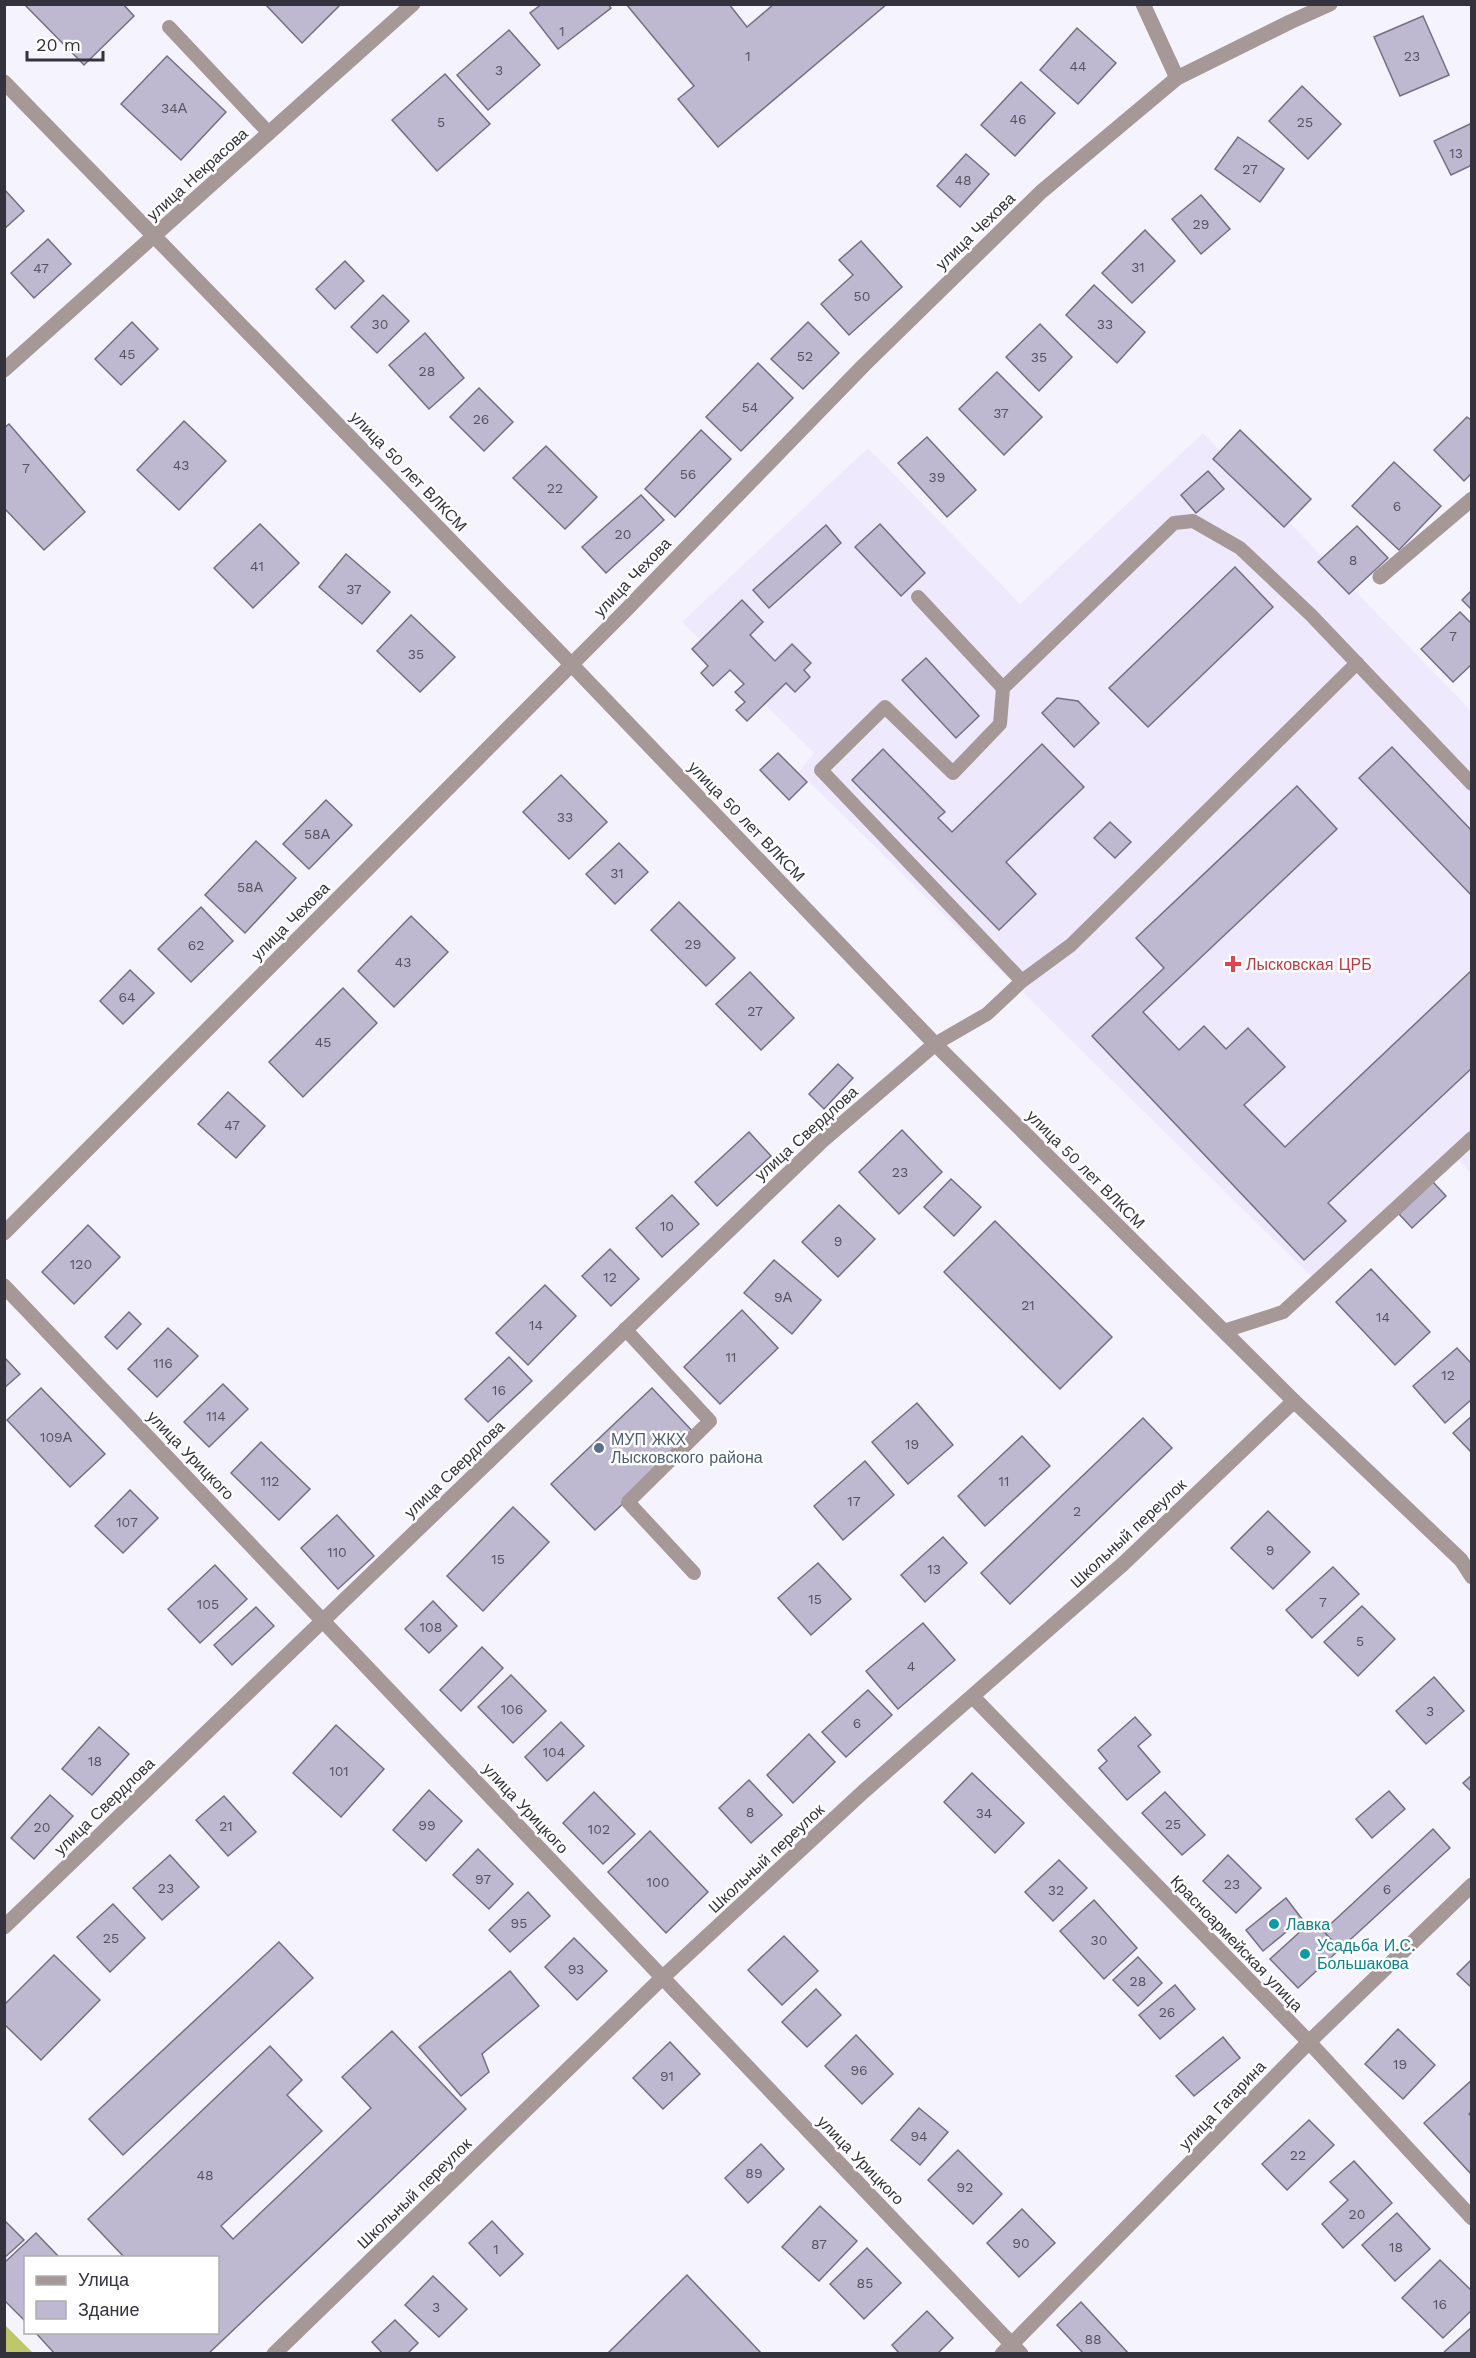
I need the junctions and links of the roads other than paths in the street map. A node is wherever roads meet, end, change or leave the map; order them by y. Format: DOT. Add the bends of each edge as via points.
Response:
graph roads {
  1 [pos="413,4"];
  2 [pos="1143,4"];
  3 [pos="1330,4"];
  4 [pos="169,27"];
  5 [pos="1177,78"];
  6 [pos="4,82"];
  7 [pos="269,133"];
  8 [pos="155,236"];
  9 [pos="4,370"];
  10 [pos="1472,499"];
  11 [pos="1380,577"];
  12 [pos="918,597"];
  13 [pos="1357,663"];
  14 [pos="571,664"];
  15 [pos="1003,688"];
  16 [pos="1472,784"];
  17 [pos="1022,981"];
  18 [pos="934,1044"];
  19 [pos="1472,1138"];
  20 [pos="4,1233"];
  21 [pos="4,1286"];
  22 [pos="625,1329"];
  23 [pos="1224,1331"];
  24 [pos="1294,1401"];
  25 [pos="694,1573"];
  26 [pos="1472,1577"];
  27 [pos="323,1619"];
  28 [pos="973,1697"];
  29 [pos="1472,1885"];
  30 [pos="4,1927"];
  31 [pos="662,1978"];
  32 [pos="1309,2042"];
  33 [pos="1472,2218"];
  34 [pos="1012,2350"];
  35 [pos="274,2354"];
  1 -- 7 [label="street, улица Некрасова"];
  2 -- 5 [label="street"];
  3 -- 5 [label="street, улица Чехова"];
  4 -- 7 [label="lane"];
  5 -- 14 [label="street, улица Чехова" via="1041,192 864,365"];
  6 -- 8 [label="street, улица 50 лет ВЛКСМ"];
  7 -- 8 [label="street, улица Некрасова"];
  8 -- 9 [label="street, улица Некрасова"];
  8 -- 14 [label="street, улица 50 лет ВЛКСМ"];
  10 -- 11 [label="street"];
  12 -- 15 [label="lane"];
  13 -- 15 [label="lane" via="1240,548 1192,521 1174,523"];
  13 -- 16 [label="lane"];
  13 -- 17 [label="lane" via="1071,945"];
  14 -- 18 [label="street, улица 50 лет ВЛКСМ"];
  14 -- 20 [label="street, улица Чехова"];
  15 -- 17 [label="lane" via="1000,724 953,773 885,708 821,770"];
  17 -- 18 [label="lane" via="987,1014"];
  18 -- 22 [label="street, улица Свердлова" via="822,1141"];
  18 -- 23 [label="street, улица 50 лет ВЛКСМ"];
  19 -- 23 [label="lane" via="1283,1312"];
  21 -- 27 [label="street, улица Урицкого"];
  22 -- 25 [label="lane" via="710,1421 628,1502"];
  22 -- 27 [label="street, улица Свердлова"];
  23 -- 24 [label="street, улица 50 лет ВЛКСМ"];
  24 -- 26 [label="street, улица 50 лет ВЛКСМ" via="1461,1560"];
  24 -- 28 [label="street, Школьный переулок" via="1123,1564"];
  27 -- 30 [label="street, улица Свердлова"];
  27 -- 31 [label="street, улица Урицкого"];
  28 -- 31 [label="street, Школьный переулок" via="863,1792"];
  28 -- 32 [label="street, Красноармейская улица"];
  29 -- 32 [label="street, улица Гагарина"];
  31 -- 34 [label="street, улица Урицкого"];
  31 -- 35 [label="street, Школьный переулок"];
  32 -- 33 [label="street, Красноармейская улица"];
  32 -- 34 [label="street, улица Гагарина"];
}
